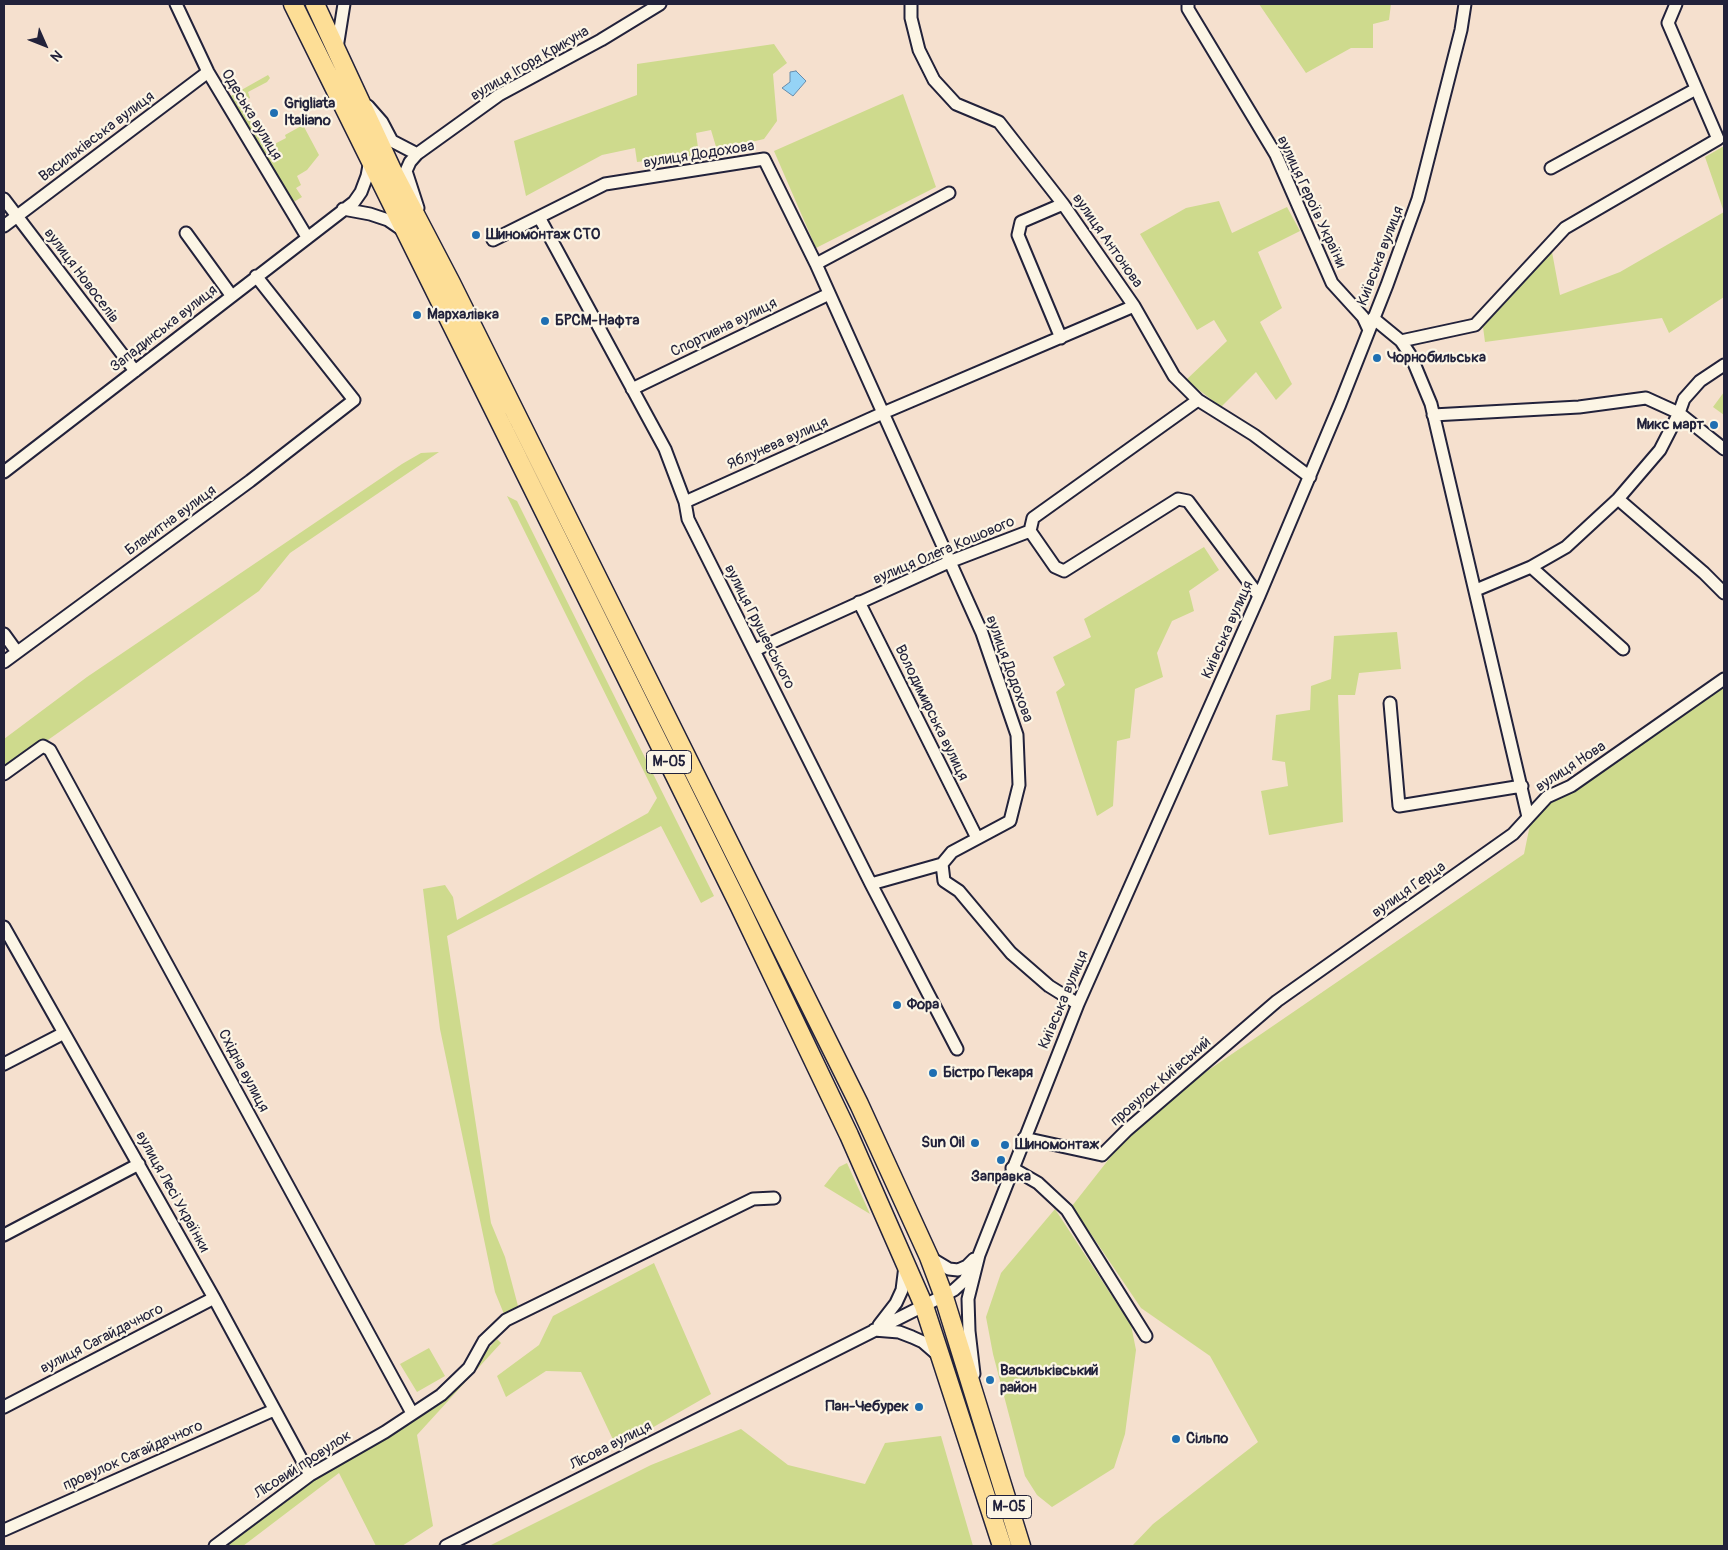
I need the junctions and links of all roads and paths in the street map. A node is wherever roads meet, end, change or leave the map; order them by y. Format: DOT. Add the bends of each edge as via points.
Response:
graph roads {
  1 [pos="176,4"];
  2 [pos="293,4"];
  3 [pos="315,4"];
  4 [pos="344,4"];
  5 [pos="660,4"];
  6 [pos="911,4"];
  7 [pos="1188,4"];
  8 [pos="1465,4"];
  9 [pos="1676,4"];
  10 [pos="337,50"];
  11 [pos="208,72"];
  12 [pos="1696,89"];
  13 [pos="355,90"];
  14 [pos="1721,137"];
  15 [pos="417,154"];
  16 [pos="370,157"];
  17 [pos="1551,168"];
  18 [pos="949,193"];
  19 [pos="4,199"];
  20 [pos="1063,204"];
  21 [pos="343,210"];
  22 [pos="17,216"];
  23 [pos="539,217"];
  24 [pos="4,226"];
  25 [pos="416,232"];
  26 [pos="186,233"];
  27 [pos="307,237"];
  28 [pos="493,240"];
  29 [pos="816,264"];
  30 [pos="256,276"];
  31 [pos="829,294"];
  32 [pos="231,295"];
  33 [pos="1134,306"];
  34 [pos="1373,318"];
  35 [pos="1369,330"];
  36 [pos="1061,338"];
  37 [pos="1401,341"];
  38 [pos="1724,365"];
  39 [pos="134,371"];
  40 [pos="632,389"];
  41 [pos="1198,400"];
  42 [pos="883,413"];
  43 [pos="1679,413"];
  44 [pos="1433,415"];
  45 [pos="1724,449"];
  46 [pos="4,472"];
  47 [pos="1310,477"];
  48 [pos="1618,499"];
  49 [pos="685,502"];
  50 [pos="1030,531"];
  51 [pos="949,562"];
  52 [pos="1531,567"];
  53 [pos="1476,590"];
  54 [pos="1724,593"];
  55 [pos="1259,596"];
  56 [pos="859,602"];
  57 [pos="4,634"];
  58 [pos="1623,649"];
  59 [pos="755,650"];
  60 [pos="17,652"];
  61 [pos="4,662"];
  62 [pos="1724,679"];
  63 [pos="1390,703"];
  64 [pos="4,774"];
  65 [pos="1522,786"];
  66 [pos="1528,817"];
  67 [pos="977,838"];
  68 [pos="942,864"];
  69 [pos="871,884"];
  70 [pos="4,926"];
  71 [pos="1304,983"];
  72 [pos="1078,1004"];
  73 [pos="64,1033"];
  74 [pos="957,1049"];
  75 [pos="4,1064"];
  76 [pos="1024,1138"];
  77 [pos="138,1164"];
  78 [pos="1012,1168"];
  79 [pos="774,1198"];
  80 [pos="4,1235"];
  81 [pos="979,1254"];
  82 [pos="929,1257"];
  83 [pos="906,1262"];
  84 [pos="943,1296"];
  85 [pos="214,1298"];
  86 [pos="924,1306"];
  87 [pos="874,1330"];
  88 [pos="1146,1336"];
  89 [pos="940,1358"];
  90 [pos="4,1407"];
  91 [pos="979,1407"];
  92 [pos="274,1410"];
  93 [pos="412,1413"];
  94 [pos="310,1475"];
  95 [pos="4,1530"];
  96 [pos="215,1546"];
  97 [pos="446,1546"];
  98 [pos="1002,1546"];
  99 [pos="1021,1546"];
  1 -- 11 [label="street, Одеська вулиця"];
  2 -- 16 [label="highway, М-05"];
  3 -- 10 [label="highway, М-05"];
  4 -- 10 [label="street"];
  5 -- 15 [label="street, вулиця Ігоря Крикуна" via="499,95"];
  6 -- 20 [label="street, вулиця Антонова" via="919,50 934,80 956,104 999,122"];
  7 -- 35 [label="street, вулиця Героїв України" via="1188,9 1276,155 1332,284 1364,317"];
  8 -- 34 [label="street, Київська вулиця" via="1418,199"];
  9 -- 12 [label="street" via="1668,23"];
  10 -- 13 [label="highway, М-05"];
  11 -- 22 [label="street, Васильківська вулиця"];
  11 -- 27 [label="street, Одеська вулиця"];
  12 -- 14 [label="street"];
  12 -- 17 [label="street"];
  13 -- 15 [label="street" via="382,122 392,141"];
  13 -- 25 [label="highway, М-05" via="393,172"];
  14 -- 37 [label="street" via="1565,228 1475,326"];
  15 -- 25 [label="street" via="406,171"];
  16 -- 21 [label="street, Западинська вулиця" via="361,192"];
  16 -- 25 [label="highway, М-05"];
  18 -- 29 [label="street"];
  19 -- 22 [label="street, вулиця Новоселів"];
  20 -- 33 [label="street, вулиця Антонова"];
  20 -- 36 [label="street" via="1021,222 1018,235"];
  21 -- 25 [label="street" via="370,214"];
  21 -- 27 [label="street, Западинська вулиця"];
  22 -- 24 [label="street, Васильківська вулиця"];
  22 -- 39 [label="street, вулиця Новоселів"];
  23 -- 28 [label="street, вулиця Додохова"];
  23 -- 29 [label="street, вулиця Додохова" via="605,184 764,160"];
  23 -- 40 [label="street, вулиця Грушевського"];
  25 -- 82 [label="highway, М-05" via="859,1104"];
  25 -- 83 [label="highway, М-05" via="784,997"];
  26 -- 32 [label="street"];
  27 -- 30 [label="street, Западинська вулиця"];
  29 -- 31 [label="street, вулиця Додохова"];
  30 -- 32 [label="street, Западинська вулиця"];
  30 -- 60 [label="street, Блакитна вулиця" via="354,400 250,482"];
  31 -- 40 [label="street, Спортивна вулиця"];
  31 -- 42 [label="street, вулиця Додохова"];
  32 -- 39 [label="street, Западинська вулиця"];
  33 -- 36 [label="street"];
  33 -- 41 [label="street, вулиця Антонова" via="1174,376"];
  34 -- 35 [label="street, Київська вулиця"];
  34 -- 37 [label="street, вулиця Нова"];
  35 -- 47 [label="street, Київська вулиця"];
  36 -- 42 [label="street"];
  37 -- 44 [label="street, вулиця Нова" via="1411,356"];
  38 -- 43 [label="street" via="1700,381 1684,399"];
  39 -- 46 [label="street, Западинська вулиця"];
  40 -- 49 [label="street, вулиця Грушевського" via="665,449"];
  41 -- 47 [label="street, вулиця Антонова" via="1254,435"];
  41 -- 50 [label="street, вулиця Олега Кошового" via="1033,518"];
  42 -- 49 [label="street, Яблунева вулиця"];
  42 -- 51 [label="street, вулиця Додохова"];
  43 -- 44 [label="street" via="1646,398 1579,407"];
  43 -- 45 [label="street"];
  43 -- 48 [label="street" via="1660,450"];
  44 -- 53 [label="street, вулиця Нова"];
  47 -- 55 [label="street, Київська вулиця"];
  48 -- 52 [label="street" via="1566,547"];
  48 -- 54 [label="street"];
  49 -- 59 [label="street, вулиця Грушевського" via="688,519"];
  50 -- 51 [label="street, вулиця Олега Кошового"];
  50 -- 55 [label="street" via="1055,567 1064,570 1178,499 1188,501"];
  51 -- 56 [label="street, вулиця Олега Кошового"];
  51 -- 67 [label="street, вулиця Додохова" via="982,632 1017,735 1019,785 1010,821"];
  52 -- 53 [label="street"];
  52 -- 58 [label="street"];
  53 -- 65 [label="street, вулиця Нова"];
  55 -- 72 [label="street, Київська вулиця"];
  56 -- 59 [label="street, вулиця Олега Кошового"];
  56 -- 67 [label="street, Володимирська вулиця"];
  57 -- 60 [label="street"];
  59 -- 69 [label="street, вулиця Грушевського"];
  60 -- 61 [label="street, Блакитна вулиця"];
  62 -- 66 [label="street, вулиця Нова" via="1579,781 1547,797"];
  63 -- 65 [label="street" via="1399,806"];
  64 -- 93 [label="street, Східна вулиця" via="43,746 50,750"];
  65 -- 66 [label="street, вулиця Нова"];
  66 -- 71 [label="street, вулиця Герца" via="1513,834"];
  67 -- 68 [label="street, вулиця Додохова" via="952,852"];
  68 -- 69 [label="street"];
  68 -- 72 [label="street" via="944,881 959,892 1011,953 1049,986"];
  69 -- 74 [label="street, вулиця Грушевського"];
  70 -- 73 [label="street, вулиця Лесі Українки"];
  71 -- 76 [label="street, провулок Київський" via="1277,1001 1102,1155"];
  72 -- 76 [label="street, Київська вулиця"];
  73 -- 75 [label="street"];
  73 -- 77 [label="street, вулиця Лесі Українки"];
  76 -- 78 [label="street, Київська вулиця"];
  77 -- 80 [label="street"];
  77 -- 85 [label="street, вулиця Лесі Українки"];
  78 -- 81 [label="street, Київська вулиця"];
  78 -- 88 [label="street" via="1038,1183 1067,1210"];
  79 -- 93 [label="street, Лісовий провулок" via="753,1199 506,1320 484,1341 469,1368 441,1395"];
  81 -- 82 [label="street" via="958,1270 949,1269"];
  81 -- 84 [label="street, Лісова вулиця" via="965,1280"];
  81 -- 91 [label="street" via="968,1299"];
  82 -- 84 [label="highway, М-05"];
  83 -- 86 [label="highway, М-05"];
  83 -- 87 [label="street" via="902,1290 896,1303"];
  84 -- 86 [label="street, Лісова вулиця"];
  84 -- 91 [label="highway, М-05"];
  85 -- 90 [label="street, вулиця Сагайдачного"];
  85 -- 92 [label="street, вулиця Лесі Українки"];
  86 -- 87 [label="street, Лісова вулиця"];
  86 -- 89 [label="highway, М-05"];
  87 -- 89 [label="street" via="899,1332 912,1337 923,1342"];
  87 -- 97 [label="street, Лісова вулиця"];
  89 -- 98 [label="highway, М-05"];
  91 -- 99 [label="highway, М-05"];
  92 -- 94 [label="street, вулиця Лесі Українки"];
  92 -- 95 [label="street, провулок Сагайдачного"];
  93 -- 94 [label="street, Лісовий провулок"];
  94 -- 96 [label="street, Лісовий провулок"];
}
